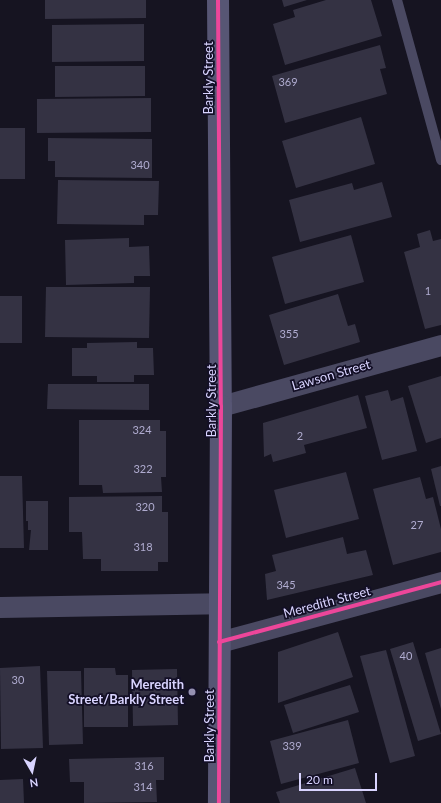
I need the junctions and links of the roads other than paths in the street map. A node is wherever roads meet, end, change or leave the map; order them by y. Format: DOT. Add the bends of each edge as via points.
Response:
graph roads {
  1 [pos="218,0"];
  2 [pos="397,0"];
  3 [pos="441,160"];
  4 [pos="441,345"];
  5 [pos="221,406"];
  6 [pos="441,582"];
  7 [pos="219,603"];
  8 [pos="0,607"];
  9 [pos="219,642"];
  10 [pos="219,803"];
  1 -- 5 [label="main road, Barkly Street"];
  2 -- 3 [label="lane"];
  4 -- 5 [label="street, Lawson Street"];
  5 -- 7 [label="main road, Barkly Street"];
  6 -- 9 [label="street, Meredith Street"];
  7 -- 8 [label="street"];
  7 -- 9 [label="main road, Barkly Street"];
  9 -- 10 [label="main road, Barkly Street"];
}
